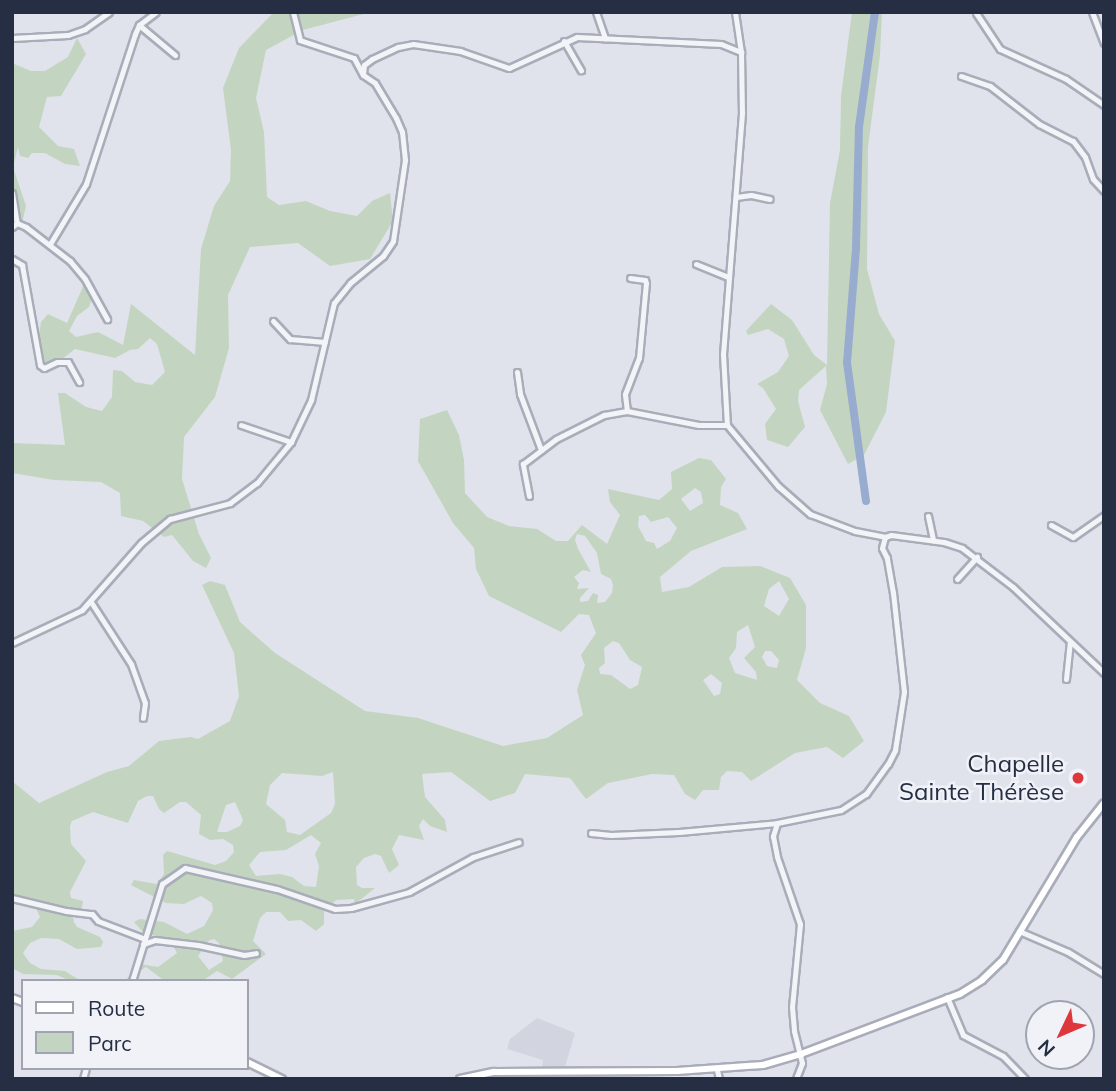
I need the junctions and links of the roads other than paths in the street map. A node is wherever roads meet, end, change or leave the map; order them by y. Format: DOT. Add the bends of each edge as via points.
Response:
graph roads {
  1 [pos="110,12"];
  2 [pos="156,12"];
  3 [pos="293,12"];
  4 [pos="596,12"];
  5 [pos="735,12"];
  6 [pos="1092,12"];
  7 [pos="976,13"];
  8 [pos="139,25"];
  9 [pos="12,38"];
  10 [pos="605,38"];
  11 [pos="564,41"];
  12 [pos="1104,43"];
  13 [pos="741,52"];
  14 [pos="176,55"];
  15 [pos="580,71"];
  16 [pos="363,75"];
  17 [pos="961,76"];
  18 [pos="1104,105"];
  19 [pos="1104,191"];
  20 [pos="12,193"];
  21 [pos="736,197"];
  22 [pos="769,199"];
  23 [pos="15,225"];
  24 [pos="50,244"];
  25 [pos="12,260"];
  26 [pos="696,264"];
  27 [pos="728,277"];
  28 [pos="630,278"];
  29 [pos="107,320"];
  30 [pos="273,321"];
  31 [pos="325,341"];
  32 [pos="517,372"];
  33 [pos="79,382"];
  34 [pos="627,411"];
  35 [pos="241,425"];
  36 [pos="727,425"];
  37 [pos="290,442"];
  38 [pos="541,450"];
  39 [pos="529,496"];
  40 [pos="1104,515"];
  41 [pos="928,516"];
  42 [pos="1051,526"];
  43 [pos="885,537"];
  44 [pos="933,540"];
  45 [pos="977,557"];
  46 [pos="957,579"];
  47 [pos="91,602"];
  48 [pos="1070,642"];
  49 [pos="12,643"];
  50 [pos="1104,673"];
  51 [pos="1066,679"];
  52 [pos="143,718"];
  53 [pos="1104,803"];
  54 [pos="777,823"];
  55 [pos="591,833"];
  56 [pos="519,842"];
  57 [pos="12,898"];
  58 [pos="1019,931"];
  59 [pos="144,942"];
  60 [pos="256,953"];
  61 [pos="1104,975"];
  62 [pos="133,979"];
  63 [pos="947,998"];
  64 [pos="801,1054"];
  65 [pos="248,1062"];
  66 [pos="717,1070"];
  67 [pos="514,1075"];
  68 [pos="282,1079"];
  69 [pos="460,1079"];
  70 [pos="719,1079"];
  71 [pos="796,1079"];
  72 [pos="1024,1079"];
  1 -- 9 [label="street" via="68,35"];
  2 -- 8 [label="street"];
  3 -- 16 [label="street" via="300,40 354,58"];
  4 -- 10 [label="street"];
  5 -- 13 [label="street"];
  6 -- 12 [label="street"];
  7 -- 18 [label="street" via="1000,49 1066,79"];
  8 -- 14 [label="street"];
  8 -- 24 [label="street" via="86,184"];
  10 -- 11 [label="street"];
  10 -- 13 [label="street" via="721,44"];
  11 -- 15 [label="street"];
  11 -- 16 [label="street" via="511,68 448,48 413,44 372,59 364,65"];
  13 -- 21 [label="street"];
  16 -- 31 [label="street" via="374,83 402,132 403,190 393,241 337,298"];
  17 -- 19 [label="street" via="990,86 1039,124 1073,141"];
  20 -- 23 [label="street"];
  21 -- 22 [label="street"];
  21 -- 27 [label="street"];
  23 -- 24 [label="street"];
  24 -- 29 [label="street" via="79,270"];
  25 -- 33 [label="street" via="23,267 40,365 68,362"];
  26 -- 27 [label="street"];
  27 -- 36 [label="street" via="723,365"];
  28 -- 34 [label="street" via="646,283 639,358 625,394"];
  30 -- 31 [label="street" via="292,339"];
  31 -- 37 [label="street" via="311,400"];
  32 -- 38 [label="street" via="520,394"];
  34 -- 36 [label="street" via="699,425"];
  34 -- 38 [label="street" via="604,415"];
  35 -- 37 [label="street"];
  36 -- 43 [label="street" via="778,486 810,514"];
  37 -- 47 [label="street" via="240,498 170,519 141,543"];
  38 -- 39 [label="street" via="522,466"];
  40 -- 42 [label="street" via="1073,537"];
  41 -- 44 [label="street"];
  43 -- 44 [label="street"];
  43 -- 54 [label="street" via="881,548 893,593 904,692 895,750 871,788 845,808"];
  44 -- 45 [label="street" via="956,545"];
  45 -- 46 [label="street"];
  45 -- 48 [label="street"];
  47 -- 49 [label="street" via="75,615"];
  47 -- 52 [label="street" via="131,664 145,703"];
  48 -- 50 [label="street"];
  48 -- 51 [label="street"];
  53 -- 58 [label="main road" via="1081,831"];
  54 -- 55 [label="street" via="679,832"];
  54 -- 64 [label="street" via="773,836 778,861 800,924 792,1007"];
  56 -- 59 [label="street" via="473,857 409,892 351,908 335,909 277,889 185,867 162,884"];
  57 -- 59 [label="street" via="92,914"];
  58 -- 61 [label="street"];
  58 -- 63 [label="main road" via="991,973"];
  59 -- 60 [label="street"];
  59 -- 62 [label="street"];
  63 -- 64 [label="main road"];
  63 -- 72 [label="street" via="963,1035 1003,1056"];
  64 -- 66 [label="main road" via="773,1063"];
  64 -- 71 [label="street"];
  65 -- 68 [label="main road"];
  66 -- 67 [label="main road"];
  66 -- 70 [label="street"];
  67 -- 69 [label="main road" via="488,1072"];
}
